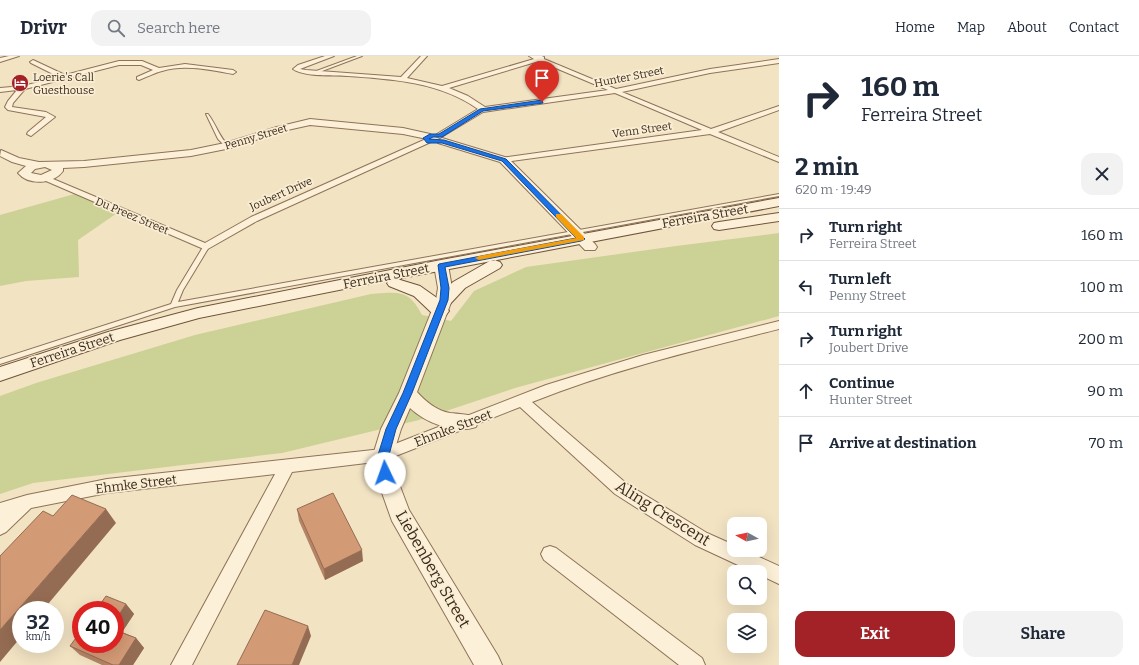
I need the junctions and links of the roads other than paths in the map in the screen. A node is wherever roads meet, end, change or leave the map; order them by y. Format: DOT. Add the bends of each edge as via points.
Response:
graph roads {
  1 [pos="16,56"];
  2 [pos="331,56"];
  3 [pos="360,56"];
  4 [pos="424,56"];
  5 [pos="548,56"];
  6 [pos="535,57"];
  7 [pos="0,60"];
  8 [pos="779,61"];
  9 [pos="33,62"];
  10 [pos="157,69"];
  11 [pos="233,72"];
  12 [pos="313,73"];
  13 [pos="64,77"];
  14 [pos="139,78"];
  15 [pos="403,79"];
  16 [pos="23,88"];
  17 [pos="442,88"];
  18 [pos="0,90"];
  19 [pos="617,91"];
  20 [pos="779,108"];
  21 [pos="482,110"];
  22 [pos="207,114"];
  23 [pos="712,131"];
  24 [pos="31,134"];
  25 [pos="441,138"];
  26 [pos="428,139"];
  27 [pos="227,146"];
  28 [pos="0,153"];
  29 [pos="504,160"];
  30 [pos="779,160"];
  31 [pos="38,165"];
  32 [pos="24,173"];
  33 [pos="56,174"];
  34 [pos="779,195"];
  35 [pos="779,202"];
  36 [pos="779,217"];
  37 [pos="756,220"];
  38 [pos="779,221"];
  39 [pos="582,239"];
  40 [pos="206,247"];
  41 [pos="494,265"];
  42 [pos="442,269"];
  43 [pos="395,283"];
  44 [pos="174,305"];
  45 [pos="442,305"];
  46 [pos="779,325"];
  47 [pos="0,362"];
  48 [pos="0,374"];
  49 [pos="0,384"];
  50 [pos="408,393"];
  51 [pos="522,402"];
  52 [pos="469,422"];
  53 [pos="383,455"];
  54 [pos="287,466"];
  55 [pos="27,502"];
  56 [pos="0,510"];
  57 [pos="0,527"];
  58 [pos="550,554"];
  59 [pos="779,575"];
  60 [pos="181,665"];
  61 [pos="489,665"];
  62 [pos="695,665"];
  1 -- 7 [label="street"];
  2 -- 12 [label="street" via="296,69"];
  3 -- 12 [label="lane"];
  4 -- 15 [label="street"];
  5 -- 6 [label="street"];
  6 -- 17 [label="street"];
  6 -- 19 [label="street"];
  8 -- 19 [label="street, Hunter Street" via="717,69"];
  9 -- 13 [label="street"];
  10 -- 11 [label="street" via="190,65"];
  10 -- 13 [label="street" via="142,64 112,64"];
  10 -- 14 [label="street"];
  12 -- 15 [label="street"];
  13 -- 16 [label="street"];
  15 -- 17 [label="street"];
  16 -- 18 [label="street"];
  16 -- 24 [label="street" via="8,107 50,117"];
  17 -- 21 [label="street" via="478,103"];
  19 -- 21 [label="street, Hunter Street"];
  19 -- 23 [label="street"];
  20 -- 23 [label="street, Venn Street"];
  21 -- 25 [label="street"];
  22 -- 27 [label="lane" via="213,122 219,140"];
  23 -- 29 [label="street, Venn Street"];
  23 -- 30 [label="street"];
  25 -- 26 [label="street, Penny Street"];
  25 -- 29 [label="street"];
  26 -- 27 [label="street, Penny Street" via="403,131 310,122"];
  26 -- 40 [label="street, Joubert Drive" via="254,219"];
  27 -- 33 [label="street, Penny Street" via="191,153 84,164"];
  28 -- 31 [label="street"];
  28 -- 32 [label="street"];
  29 -- 39 [label="street"];
  31 -- 32 [label="street" via="30,167"];
  31 -- 33 [label="street"];
  32 -- 33 [label="street" via="43,178"];
  33 -- 40 [label="street, Du Preez Street"];
  34 -- 39 [label="lane"];
  35 -- 39 [label="main road, Ferreira Street"];
  36 -- 37 [label="main road, Ferreira Street"];
  37 -- 38 [label="lane"];
  37 -- 39 [label="main road, Ferreira Street"];
  39 -- 41 [label="main road, Ferreira Street"];
  39 -- 42 [label="main road, Ferreira Street"];
  39 -- 44 [label="lane"];
  40 -- 44 [label="lane, Joubert Drive"];
  41 -- 42 [label="main road, Ferreira Street"];
  41 -- 45 [label="main road" via="458,285"];
  42 -- 43 [label="main road, Ferreira Street"];
  42 -- 45 [label="street, Liebenberg Street"];
  42 -- 48 [label="main road, Ferreira Street" via="183,316"];
  43 -- 45 [label="main road" via="420,292"];
  43 -- 49 [label="main road, Ferreira Street" via="161,330"];
  44 -- 47 [label="lane"];
  45 -- 50 [label="street, Liebenberg Street"];
  46 -- 51 [label="street, Ehmke Street" via="643,359 551,389"];
  50 -- 52 [label="street" via="427,413 439,418"];
  50 -- 53 [label="street, Liebenberg Street" via="391,429"];
  51 -- 52 [label="street, Ehmke Street"];
  51 -- 59 [label="street, Aling Crescent" via="621,489 702,539"];
  52 -- 53 [label="street, Ehmke Street"];
  53 -- 54 [label="street, Ehmke Street"];
  53 -- 61 [label="street, Liebenberg Street" via="385,473 400,514"];
  54 -- 55 [label="street, Ehmke Street" via="108,486"];
  54 -- 60 [label="street"];
  55 -- 56 [label="street, Ehmke Street"];
  55 -- 57 [label="street"];
  58 -- 62 [label="street"];
}
